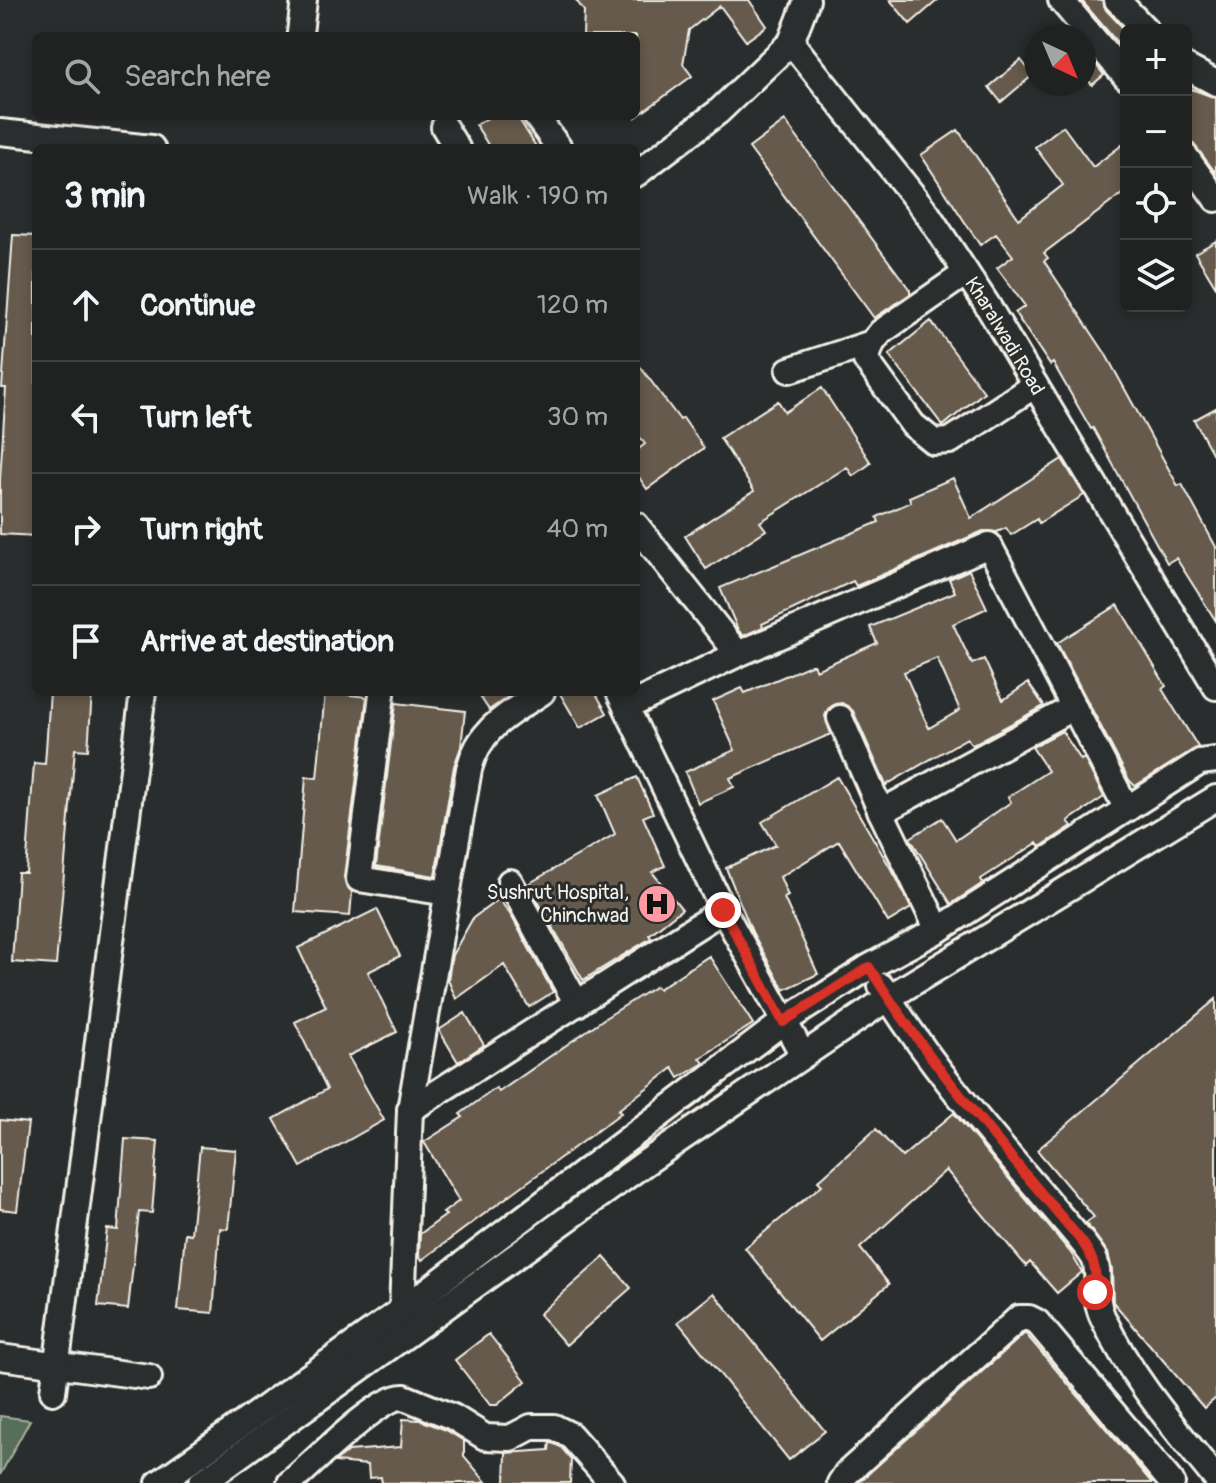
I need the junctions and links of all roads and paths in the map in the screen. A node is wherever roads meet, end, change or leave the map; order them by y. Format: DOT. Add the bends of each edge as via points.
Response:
graph roads {
  1 [pos="304,0"];
  2 [pos="807,0"];
  3 [pos="1061,0"];
  4 [pos="1117,0"];
  5 [pos="1140,24"];
  6 [pos="300,32"];
  7 [pos="791,42"];
  8 [pos="1120,70"];
  9 [pos="1192,70"];
  10 [pos="1216,83"];
  11 [pos="539,120"];
  12 [pos="0,132"];
  13 [pos="114,144"];
  14 [pos="556,144"];
  15 [pos="1192,165"];
  16 [pos="640,171"];
  17 [pos="1216,199"];
  18 [pos="966,273"];
  19 [pos="872,343"];
  20 [pos="789,370"];
  21 [pos="1035,385"];
  22 [pos="640,530"];
  23 [pos="738,654"];
  24 [pos="1216,687"];
  25 [pos="640,693"];
  26 [pos="142,696"];
  27 [pos="382,696"];
  28 [pos="536,696"];
  29 [pos="623,700"];
  30 [pos="1074,707"];
  31 [pos="840,718"];
  32 [pos="1216,760"];
  33 [pos="1216,798"];
  34 [pos="1127,809"];
  35 [pos="881,812"];
  36 [pos="510,882"];
  37 [pos="447,893"];
  38 [pos="723,910"];
  39 [pos="938,930"];
  40 [pos="869,967"];
  41 [pos="888,998"];
  42 [pos="577,1004"];
  43 [pos="783,1022"];
  44 [pos="803,1055"];
  45 [pos="410,1110"];
  46 [pos="409,1319"];
  47 [pos="0,1357"];
  48 [pos="58,1364"];
  49 [pos="149,1377"];
  50 [pos="53,1392"];
  51 [pos="1212,1466"];
  52 [pos="159,1483"];
  53 [pos="201,1483"];
  54 [pos="290,1483"];
  55 [pos="612,1483"];
  56 [pos="840,1483"];
  57 [pos="1172,1483"];
  1 -- 6 [label="street"];
  2 -- 7 [label="street"];
  3 -- 8 [label="street"];
  4 -- 5 [label="street"];
  7 -- 16 [label="street" via="718,112"];
  7 -- 18 [label="street, Kharalwadi Road" via="927,213"];
  9 -- 10 [label="street"];
  11 -- 14 [label="street"];
  12 -- 13 [label="street"];
  15 -- 17 [label="street"];
  18 -- 19 [label="street"];
  18 -- 21 [label="street, Kharalwadi Road"];
  19 -- 20 [label="street"];
  19 -- 21 [label="street" via="866,360 913,425 934,442 950,441"];
  21 -- 24 [label="street, Kharalwadi Road"];
  22 -- 23 [label="street"];
  23 -- 25 [label="street"];
  23 -- 30 [label="street" via="989,545"];
  26 -- 48 [label="street"];
  27 -- 37 [label="street" via="359,879"];
  28 -- 37 [label="street" via="490,727 472,755"];
  29 -- 38 [label="street"];
  30 -- 34 [label="street"];
  30 -- 35 [label="street"];
  31 -- 35 [label="street"];
  32 -- 34 [label="street" via="1200,762"];
  33 -- 41 [label="street"];
  34 -- 39 [label="street"];
  35 -- 39 [label="street"];
  36 -- 42 [label="street"];
  37 -- 45 [label="street"];
  38 -- 42 [label="street"];
  38 -- 43 [label="street"];
  39 -- 40 [label="street"];
  40 -- 41 [label="street"];
  40 -- 43 [label="street"];
  41 -- 44 [label="street"];
  41 -- 51 [label="street" via="953,1087 1083,1243 1094,1259 1103,1320 1163,1415"];
  42 -- 45 [label="street"];
  43 -- 44 [label="street"];
  43 -- 46 [label="street"];
  44 -- 46 [label="street"];
  45 -- 46 [label="street"];
  46 -- 52 [label="street"];
  46 -- 53 [label="street"];
  47 -- 48 [label="street"];
  48 -- 49 [label="street"];
  48 -- 50 [label="street"];
  54 -- 55 [label="street" via="376,1407 396,1396 453,1417 485,1437 510,1438 531,1427 554,1427 570,1435"];
  56 -- 57 [label="street" via="1019,1318 1037,1322"];
}
